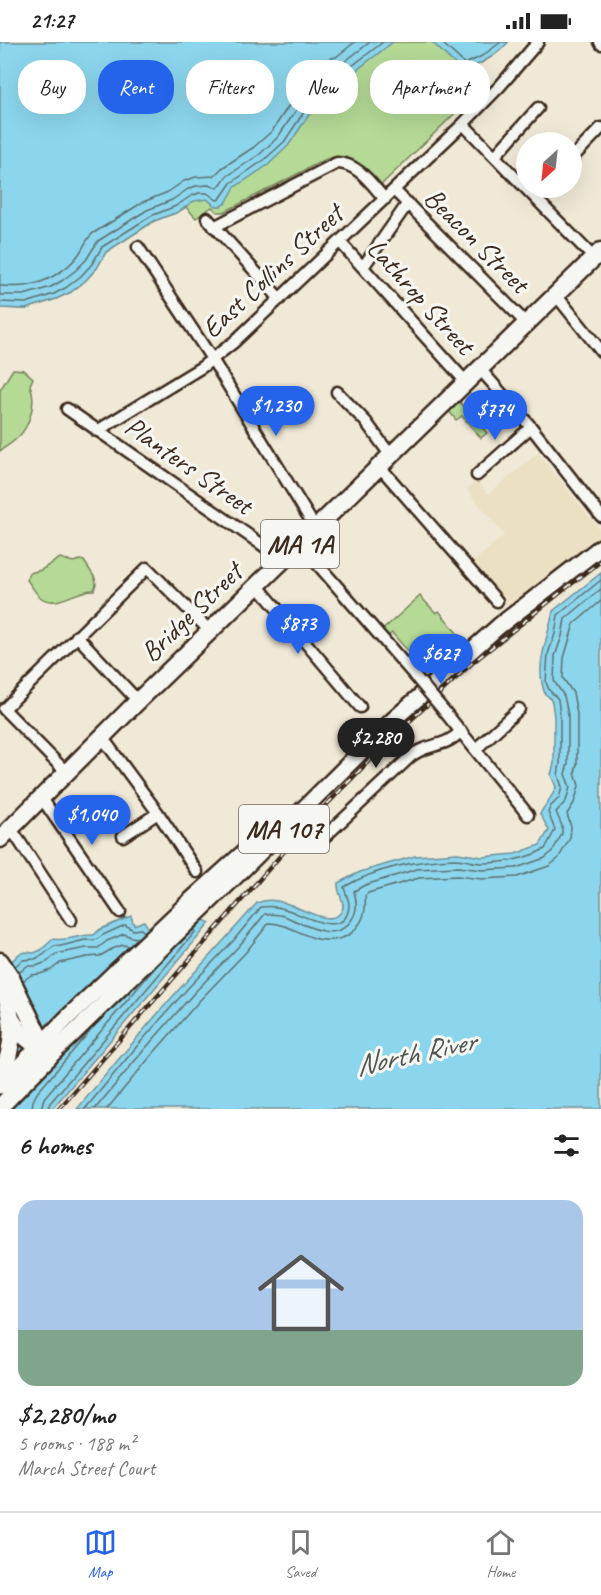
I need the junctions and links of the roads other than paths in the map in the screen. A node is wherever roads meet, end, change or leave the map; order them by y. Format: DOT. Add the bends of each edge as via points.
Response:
graph roads {
  1 [pos="538,42"];
  2 [pos="538,108"];
  3 [pos="463,124"];
  4 [pos="601,128"];
  5 [pos="582,148"];
  6 [pos="495,156"];
  7 [pos="516,178"];
  8 [pos="394,190"];
  9 [pos="536,198"];
  10 [pos="385,199"];
  11 [pos="408,203"];
  12 [pos="340,242"];
  13 [pos="138,247"];
  14 [pos="598,254"];
  15 [pos="363,267"];
  16 [pos="556,296"];
  17 [pos="280,298"];
  18 [pos="527,324"];
  19 [pos="601,351"];
  20 [pos="212,360"];
  21 [pos="480,369"];
  22 [pos="466,382"];
  23 [pos="337,392"];
  24 [pos="67,409"];
  25 [pos="531,427"];
  26 [pos="97,431"];
  27 [pos="386,462"];
  28 [pos="477,475"];
  29 [pos="601,516"];
  30 [pos="316,530"];
  31 [pos="300,544"];
  32 [pos="601,547"];
  33 [pos="284,560"];
  34 [pos="257,585"];
  35 [pos="497,601"];
  36 [pos="210,631"];
  37 [pos="77,636"];
  38 [pos="138,701"];
  39 [pos="360,707"];
  40 [pos="519,709"];
  41 [pos="462,731"];
  42 [pos="102,737"];
  43 [pos="476,749"];
  44 [pos="67,773"];
  45 [pos="41,797"];
  46 [pos="158,813"];
  47 [pos="528,815"];
  48 [pos="5,834"];
  49 [pos="123,836"];
  50 [pos="319,842"];
  51 [pos="197,872"];
  52 [pos="120,912"];
  53 [pos="71,920"];
  54 [pos="0,961"];
  55 [pos="0,975"];
  56 [pos="12,1019"];
  57 [pos="43,1050"];
  58 [pos="0,1078"];
  59 [pos="0,1086"];
  60 [pos="0,1107"];
  1 -- 3 [label="street, East Collins Street"];
  2 -- 6 [label="street"];
  3 -- 6 [label="street"];
  3 -- 8 [label="street, East Collins Street"];
  4 -- 5 [label="street"];
  6 -- 7 [label="street"];
  8 -- 10 [label="street, East Collins Street"];
  8 -- 11 [label="street, Beacon Street"];
  9 -- 14 [label="street"];
  10 -- 12 [label="street, East Collins Street"];
  10 -- 17 [label="street" via="361,173 338,164 211,222"];
  11 -- 15 [label="street"];
  11 -- 18 [label="street, Beacon Street"];
  12 -- 15 [label="street, Lathrop Street"];
  12 -- 17 [label="street, East Collins Street"];
  13 -- 20 [label="street"];
  14 -- 16 [label="highway, Bridge Street / MA 1A"];
  15 -- 22 [label="street, Lathrop Street"];
  16 -- 18 [label="highway, Bridge Street / MA 1A"];
  16 -- 19 [label="street"];
  17 -- 20 [label="street, East Collins Street"];
  18 -- 21 [label="highway, Bridge Street / MA 1A"];
  20 -- 26 [label="street, East Collins Street"];
  20 -- 30 [label="street"];
  21 -- 22 [label="highway, Bridge Street / MA 1A"];
  21 -- 25 [label="street"];
  22 -- 27 [label="highway, Bridge Street / MA 1A"];
  23 -- 27 [label="street" via="366,422"];
  24 -- 26 [label="street, Planters Street"];
  25 -- 28 [label="street"];
  25 -- 29 [label="street"];
  26 -- 33 [label="street, Planters Street"];
  27 -- 30 [label="highway, Bridge Street / MA 1A"];
  27 -- 35 [label="street"];
  30 -- 31 [label="highway, Bridge Street / MA 1A"];
  31 -- 33 [label="highway, Bridge Street / MA 1A"];
  31 -- 41 [label="street, bridge"];
  32 -- 57 [label="main road, MA 107" via="475,646 311,791"];
  33 -- 34 [label="highway, Bridge Street / MA 1A"];
  34 -- 36 [label="highway, Bridge Street / MA 1A"];
  34 -- 39 [label="street"];
  36 -- 37 [label="street" via="147,568"];
  36 -- 38 [label="highway, Bridge Street / MA 1A"];
  37 -- 38 [label="street"];
  37 -- 44 [label="street" via="4,709"];
  38 -- 42 [label="highway, Bridge Street / MA 1A"];
  40 -- 43 [label="street"];
  41 -- 43 [label="street"];
  41 -- 50 [label="street" via="447,743 427,747 411,756"];
  42 -- 44 [label="highway, Bridge Street / MA 1A"];
  42 -- 46 [label="street"];
  43 -- 47 [label="street"];
  44 -- 45 [label="highway, Bridge Street / MA 1A"];
  45 -- 48 [label="highway, Bridge Street / MA 1A"];
  45 -- 52 [label="street"];
  46 -- 49 [label="street"];
  46 -- 51 [label="street"];
  48 -- 53 [label="street" via="16,836"];
  54 -- 57 [label="highway"];
  55 -- 56 [label="highway"];
  56 -- 57 [label="main road" via="23,1036"];
  56 -- 58 [label="highway" via="10,1051"];
  57 -- 59 [label="main road, MA 107"];
  57 -- 60 [label="highway"];
}
